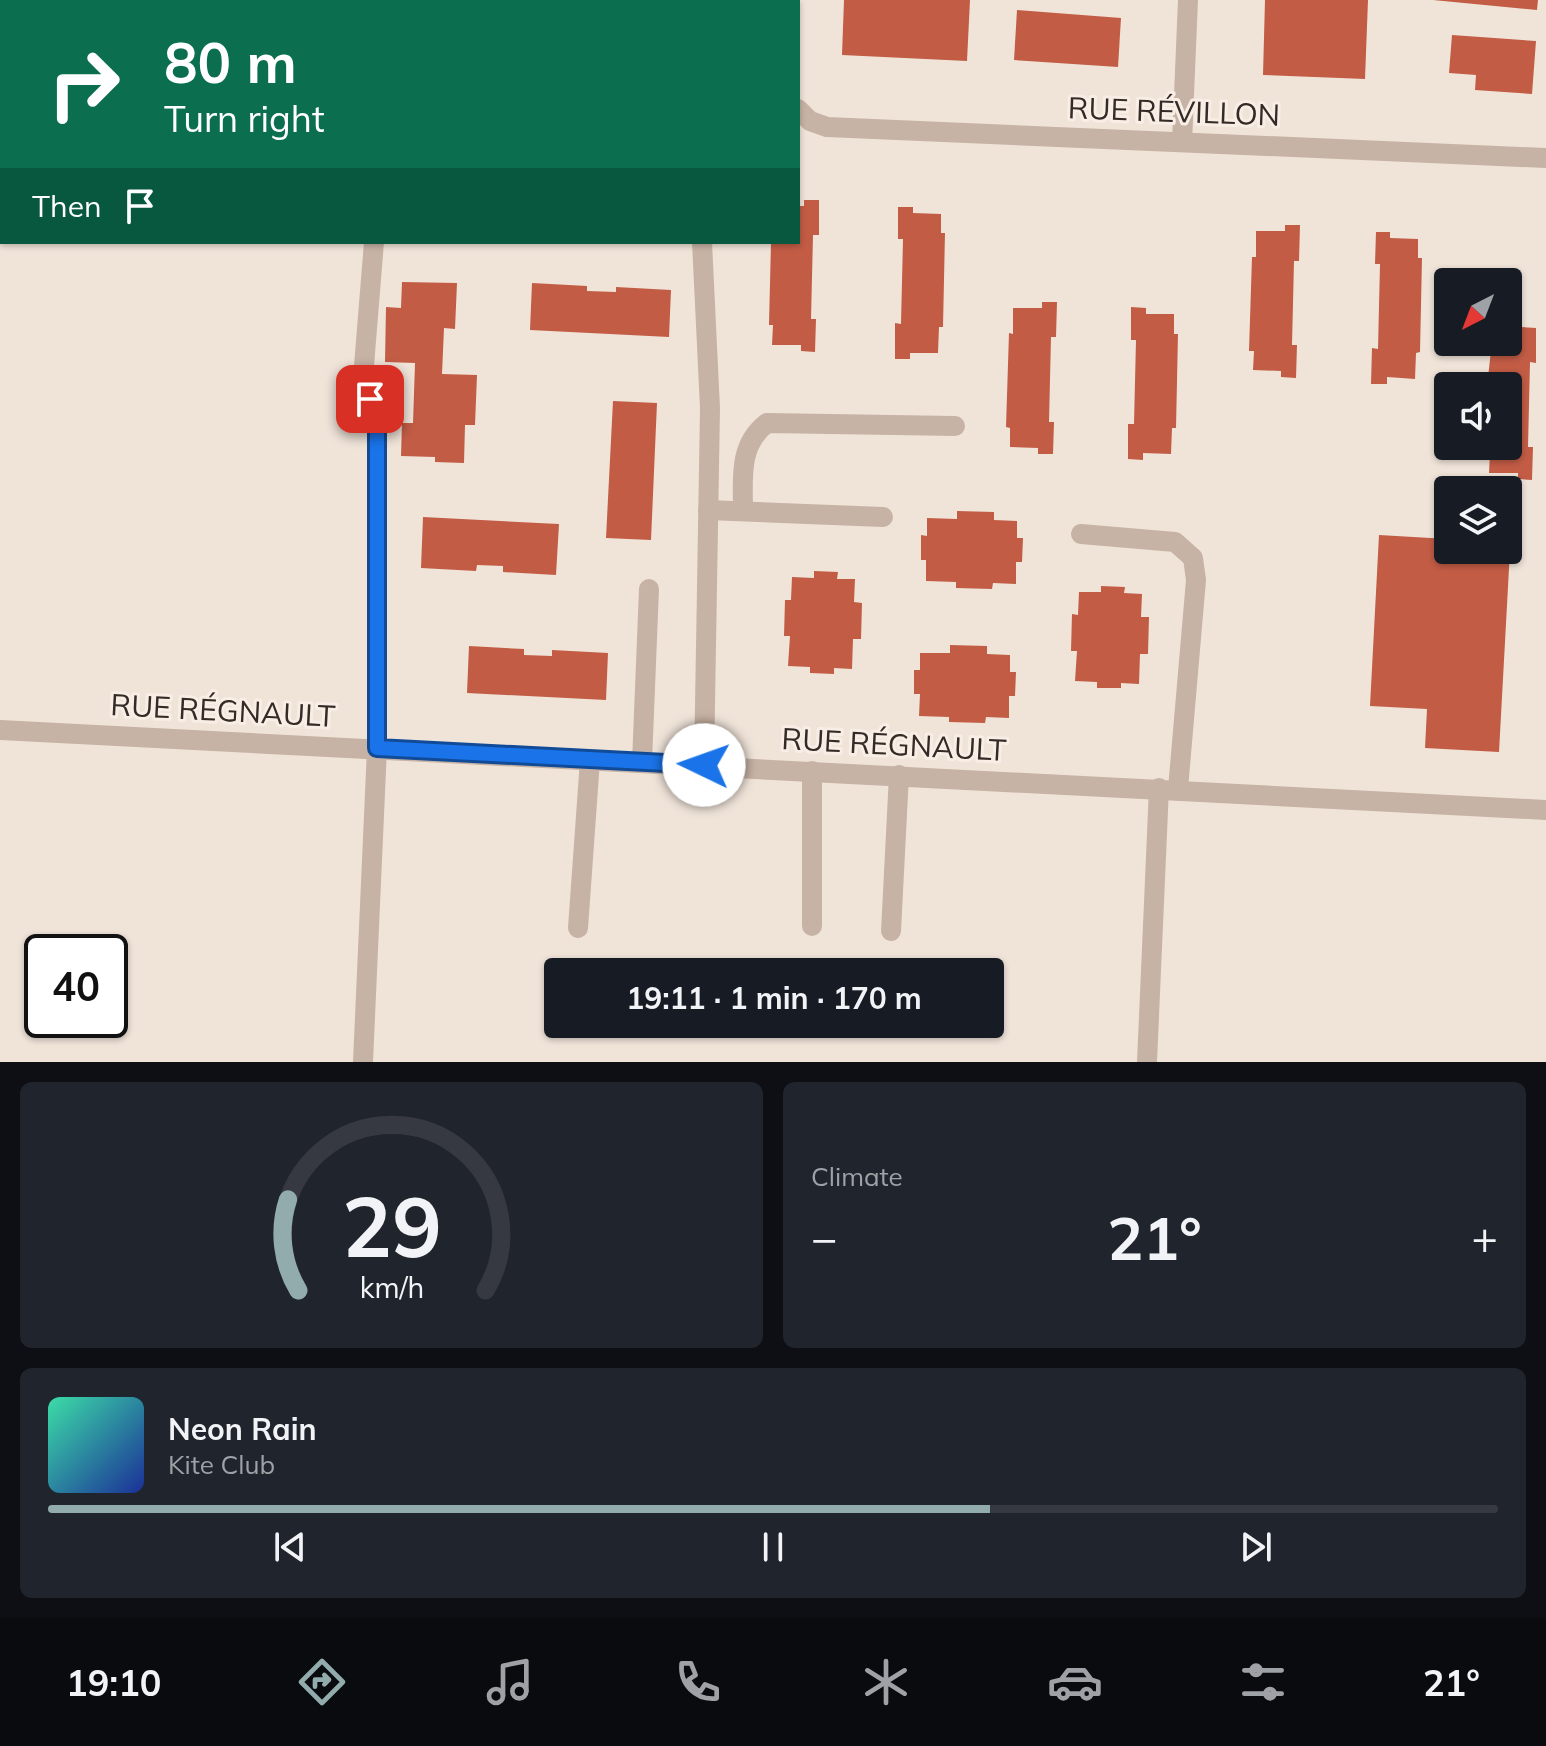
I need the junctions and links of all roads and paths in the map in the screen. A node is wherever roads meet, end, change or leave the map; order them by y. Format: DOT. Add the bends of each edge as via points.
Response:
graph roads {
  1 [pos="1188,0"];
  2 [pos="800,112"];
  3 [pos="1182,142"];
  4 [pos="1546,158"];
  5 [pos="374,244"];
  6 [pos="702,244"];
  7 [pos="955,426"];
  8 [pos="708,510"];
  9 [pos="743,511"];
  10 [pos="883,517"];
  11 [pos="1081,534"];
  12 [pos="649,589"];
  13 [pos="0,730"];
  14 [pos="377,748"];
  15 [pos="590,760"];
  16 [pos="642,762"];
  17 [pos="704,765"];
  18 [pos="812,771"];
  19 [pos="899,775"];
  20 [pos="1169,788"];
  21 [pos="1546,810"];
  22 [pos="812,926"];
  23 [pos="578,928"];
  24 [pos="891,931"];
  25 [pos="363,1062"];
  26 [pos="1147,1062"];
  1 -- 3 [label="street"];
  2 -- 3 [label="street, RUE RÉVILLON" via="827,127"];
  3 -- 4 [label="street, RUE RÉVILLON"];
  5 -- 14 [label="street" via="363,378 377,420"];
  6 -- 8 [label="street" via="710,408"];
  7 -- 9 [label="street" via="767,423 755,432 744,455"];
  8 -- 9 [label="street"];
  8 -- 17 [label="street"];
  9 -- 10 [label="street"];
  11 -- 20 [label="street" via="1175,542 1193,558 1196,580"];
  12 -- 16 [label="street"];
  13 -- 14 [label="street, RUE RÉGNAULT"];
  14 -- 15 [label="street, RUE RÉGNAULT"];
  14 -- 25 [label="street"];
  15 -- 16 [label="street, RUE RÉGNAULT"];
  15 -- 23 [label="street"];
  16 -- 17 [label="street, RUE RÉGNAULT"];
  17 -- 18 [label="street, RUE RÉGNAULT"];
  18 -- 19 [label="street, RUE RÉGNAULT"];
  18 -- 22 [label="street"];
  19 -- 20 [label="street, RUE RÉGNAULT"];
  19 -- 24 [label="street"];
  20 -- 21 [label="street, RUE RÉGNAULT"];
  20 -- 26 [label="street"];
}
